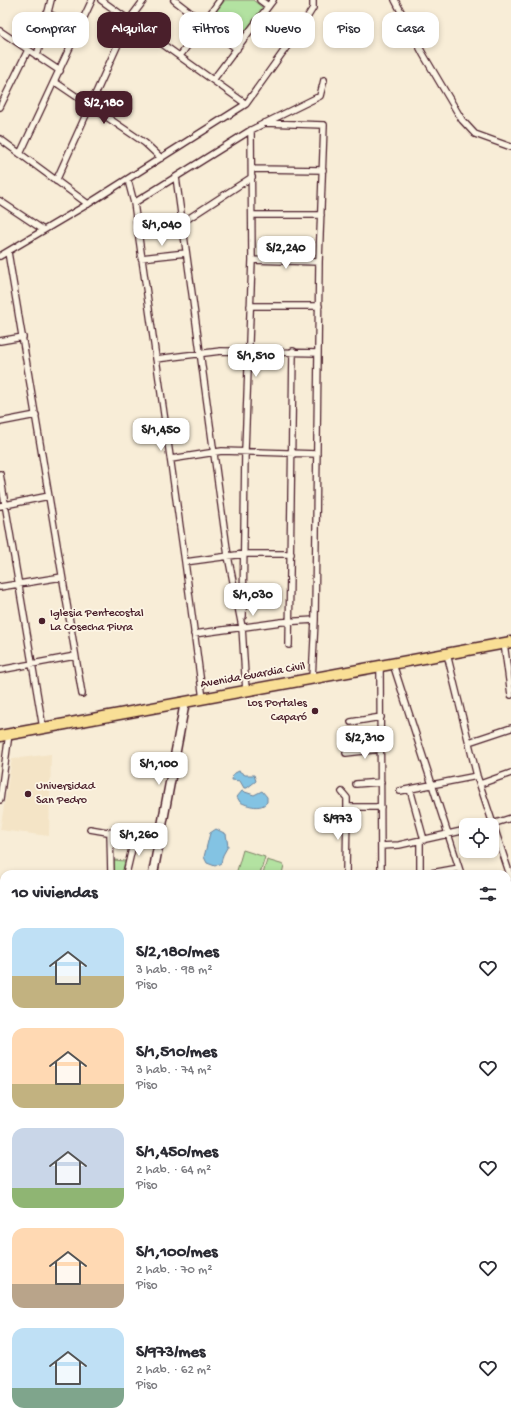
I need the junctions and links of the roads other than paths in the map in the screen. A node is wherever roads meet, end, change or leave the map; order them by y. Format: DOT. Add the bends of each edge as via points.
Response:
graph roads {
  1 [pos="51,0"];
  2 [pos="92,0"];
  3 [pos="102,0"];
  4 [pos="144,0"];
  5 [pos="174,0"];
  6 [pos="220,0"];
  7 [pos="260,0"];
  8 [pos="273,0"];
  9 [pos="313,0"];
  10 [pos="395,0"];
  11 [pos="268,6"];
  12 [pos="48,12"];
  13 [pos="86,12"];
  14 [pos="118,12"];
  15 [pos="135,12"];
  16 [pos="189,12"];
  17 [pos="211,12"];
  18 [pos="0,31"];
  19 [pos="39,48"];
  20 [pos="70,48"];
  21 [pos="116,48"];
  22 [pos="169,48"];
  23 [pos="186,48"];
  24 [pos="237,49"];
  25 [pos="28,50"];
  26 [pos="37,56"];
  27 [pos="180,56"];
  28 [pos="60,71"];
  29 [pos="213,80"];
  30 [pos="324,80"];
  31 [pos="54,82"];
  32 [pos="246,104"];
  33 [pos="90,105"];
  34 [pos="0,107"];
  35 [pos="264,123"];
  36 [pos="252,130"];
  37 [pos="0,139"];
  38 [pos="511,147"];
  39 [pos="20,154"];
  40 [pos="161,158"];
  41 [pos="253,169"];
  42 [pos="323,170"];
  43 [pos="176,177"];
  44 [pos="252,177"];
  45 [pos="56,181"];
  46 [pos="129,184"];
  47 [pos="0,201"];
  48 [pos="134,203"];
  49 [pos="88,204"];
  50 [pos="321,215"];
  51 [pos="252,216"];
  52 [pos="183,222"];
  53 [pos="42,230"];
  54 [pos="8,252"];
  55 [pos="186,253"];
  56 [pos="0,256"];
  57 [pos="141,258"];
  58 [pos="252,260"];
  59 [pos="320,262"];
  60 [pos="250,306"];
  61 [pos="319,306"];
  62 [pos="23,337"];
  63 [pos="0,341"];
  64 [pos="248,351"];
  65 [pos="293,351"];
  66 [pos="200,353"];
  67 [pos="318,353"];
  68 [pos="156,359"];
  69 [pos="36,415"];
  70 [pos="0,422"];
  71 [pos="245,451"];
  72 [pos="214,452"];
  73 [pos="291,453"];
  74 [pos="317,454"];
  75 [pos="171,459"];
  76 [pos="0,474"];
  77 [pos="49,496"];
  78 [pos="3,506"];
  79 [pos="244,554"];
  80 [pos="291,554"];
  81 [pos="228,556"];
  82 [pos="185,562"];
  83 [pos="62,576"];
  84 [pos="18,584"];
  85 [pos="0,587"];
  86 [pos="315,620"];
  87 [pos="289,621"];
  88 [pos="242,627"];
  89 [pos="194,634"];
  90 [pos="507,642"];
  91 [pos="289,645"];
  92 [pos="447,654"];
  93 [pos="75,656"];
  94 [pos="32,664"];
  95 [pos="393,664"];
  96 [pos="380,666"];
  97 [pos="0,670"];
  98 [pos="312,679"];
  99 [pos="246,691"];
  100 [pos="82,694"];
  101 [pos="511,695"];
  102 [pos="203,699"];
  103 [pos="185,702"];
  104 [pos="381,717"];
  105 [pos="351,722"];
  106 [pos="43,728"];
  107 [pos="511,728"];
  108 [pos="5,735"];
  109 [pos="469,742"];
  110 [pos="381,749"];
  111 [pos="346,753"];
  112 [pos="511,773"];
  113 [pos="477,776"];
  114 [pos="381,782"];
  115 [pos="356,784"];
  116 [pos="480,784"];
  117 [pos="432,785"];
  118 [pos="410,789"];
  119 [pos="400,791"];
  120 [pos="342,792"];
  121 [pos="0,800"];
  122 [pos="347,807"];
  123 [pos="381,807"];
  124 [pos="489,818"];
  125 [pos="511,818"];
  126 [pos="499,822"];
  127 [pos="90,829"];
  128 [pos="459,832"];
  129 [pos="110,833"];
  130 [pos="448,834"];
  131 [pos="135,836"];
  132 [pos="422,840"];
  133 [pos="159,841"];
  134 [pos="499,841"];
  135 [pos="381,846"];
  136 [pos="509,863"];
  137 [pos="111,870"];
  138 [pos="127,870"];
  139 [pos="154,870"];
  140 [pos="346,870"];
  141 [pos="381,870"];
  142 [pos="420,870"];
  143 [pos="460,870"];
  1 -- 12 [label="street"];
  2 -- 13 [label="street"];
  3 -- 14 [label="street"];
  4 -- 15 [label="street"];
  5 -- 16 [label="street"];
  6 -- 17 [label="street"];
  7 -- 11 [label="street"];
  8 -- 11 [label="street"];
  9 -- 32 [label="street" via="313,8 303,24"];
  10 -- 38 [label="street" via="462,120 475,134"];
  11 -- 24 [label="street"];
  18 -- 25 [label="street"];
  19 -- 26 [label="street"];
  20 -- 28 [label="street"];
  21 -- 33 [label="street"];
  22 -- 27 [label="street"];
  23 -- 27 [label="street"];
  24 -- 29 [label="street"];
  25 -- 26 [label="street"];
  25 -- 34 [label="street"];
  26 -- 28 [label="street"];
  27 -- 29 [label="street"];
  28 -- 31 [label="street"];
  29 -- 32 [label="street"];
  30 -- 35 [label="street" via="320,96"];
  31 -- 33 [label="street"];
  31 -- 39 [label="street"];
  32 -- 40 [label="street"];
  33 -- 40 [label="street" via="145,143"];
  33 -- 45 [label="street"];
  35 -- 36 [label="street"];
  35 -- 42 [label="street" via="324,125"];
  36 -- 41 [label="street"];
  36 -- 43 [label="street"];
  37 -- 39 [label="street"];
  39 -- 45 [label="street"];
  40 -- 49 [label="street"];
  41 -- 42 [label="street"];
  41 -- 44 [label="street"];
  42 -- 50 [label="street"];
  43 -- 48 [label="street"];
  43 -- 52 [label="street"];
  44 -- 51 [label="street"];
  44 -- 52 [label="street"];
  45 -- 49 [label="street"];
  46 -- 48 [label="street"];
  47 -- 53 [label="street"];
  48 -- 57 [label="street"];
  49 -- 53 [label="street"];
  50 -- 51 [label="street"];
  50 -- 59 [label="street"];
  51 -- 58 [label="street"];
  52 -- 55 [label="street"];
  53 -- 54 [label="street"];
  54 -- 56 [label="street"];
  54 -- 62 [label="street"];
  55 -- 57 [label="street"];
  55 -- 66 [label="street"];
  57 -- 68 [label="street"];
  58 -- 59 [label="street"];
  58 -- 60 [label="street"];
  59 -- 61 [label="street"];
  60 -- 61 [label="street"];
  60 -- 64 [label="street"];
  61 -- 67 [label="street"];
  62 -- 63 [label="street"];
  62 -- 69 [label="street"];
  64 -- 65 [label="street"];
  64 -- 66 [label="street"];
  64 -- 71 [label="street"];
  65 -- 67 [label="street"];
  65 -- 73 [label="street"];
  66 -- 68 [label="street"];
  66 -- 72 [label="street"];
  67 -- 74 [label="street"];
  68 -- 75 [label="street"];
  69 -- 70 [label="street"];
  69 -- 77 [label="street"];
  71 -- 72 [label="street"];
  71 -- 73 [label="street"];
  71 -- 79 [label="street"];
  72 -- 75 [label="street"];
  72 -- 81 [label="street"];
  73 -- 74 [label="street"];
  73 -- 80 [label="street"];
  74 -- 86 [label="street"];
  75 -- 82 [label="street"];
  76 -- 78 [label="street"];
  77 -- 78 [label="street"];
  77 -- 83 [label="street"];
  78 -- 84 [label="street"];
  79 -- 80 [label="street"];
  79 -- 81 [label="street"];
  79 -- 88 [label="street"];
  80 -- 87 [label="street"];
  81 -- 82 [label="street"];
  81 -- 88 [label="street"];
  82 -- 89 [label="street"];
  83 -- 84 [label="street"];
  83 -- 93 [label="street"];
  84 -- 85 [label="street"];
  84 -- 94 [label="street"];
  86 -- 87 [label="street"];
  86 -- 98 [label="street"];
  87 -- 88 [label="street"];
  87 -- 91 [label="street"];
  88 -- 89 [label="street"];
  88 -- 99 [label="street"];
  89 -- 102 [label="street"];
  90 -- 92 [label="highway, Avenida Guardia Civil"];
  90 -- 101 [label="street"];
  92 -- 95 [label="highway, Avenida Guardia Civil"];
  92 -- 109 [label="street"];
  93 -- 94 [label="street"];
  93 -- 100 [label="street"];
  94 -- 97 [label="street"];
  94 -- 106 [label="street"];
  95 -- 96 [label="highway, Avenida Guardia Civil"];
  95 -- 117 [label="street"];
  96 -- 98 [label="highway, Avenida Guardia Civil"];
  96 -- 104 [label="street"];
  98 -- 99 [label="highway, Avenida Guardia Civil"];
  99 -- 102 [label="highway, Avenida Guardia Civil"];
  102 -- 103 [label="highway, Avenida Guardia Civil"];
  103 -- 106 [label="highway, Avenida Guardia Civil"];
  103 -- 133 [label="street"];
  104 -- 105 [label="street"];
  104 -- 110 [label="street"];
  106 -- 108 [label="highway, Avenida Guardia Civil"];
  107 -- 109 [label="street"];
  108 -- 121 [label="street"];
  109 -- 113 [label="street"];
  110 -- 111 [label="street"];
  110 -- 114 [label="street"];
  112 -- 116 [label="street"];
  113 -- 116 [label="street"];
  113 -- 117 [label="street"];
  114 -- 115 [label="street"];
  114 -- 123 [label="street"];
  116 -- 124 [label="street"];
  117 -- 118 [label="street"];
  117 -- 130 [label="street"];
  118 -- 119 [label="street"];
  118 -- 132 [label="street"];
  120 -- 122 [label="street" via="347,798"];
  122 -- 123 [label="street"];
  122 -- 140 [label="street"];
  123 -- 135 [label="street"];
  125 -- 126 [label="street"];
  127 -- 129 [label="street"];
  128 -- 130 [label="street"];
  129 -- 131 [label="street"];
  129 -- 137 [label="street"];
  130 -- 132 [label="street"];
  130 -- 143 [label="street"];
  131 -- 133 [label="street"];
  131 -- 138 [label="street"];
  132 -- 135 [label="street"];
  132 -- 142 [label="street"];
  133 -- 139 [label="street"];
  134 -- 136 [label="street"];
  135 -- 141 [label="street"];
}
